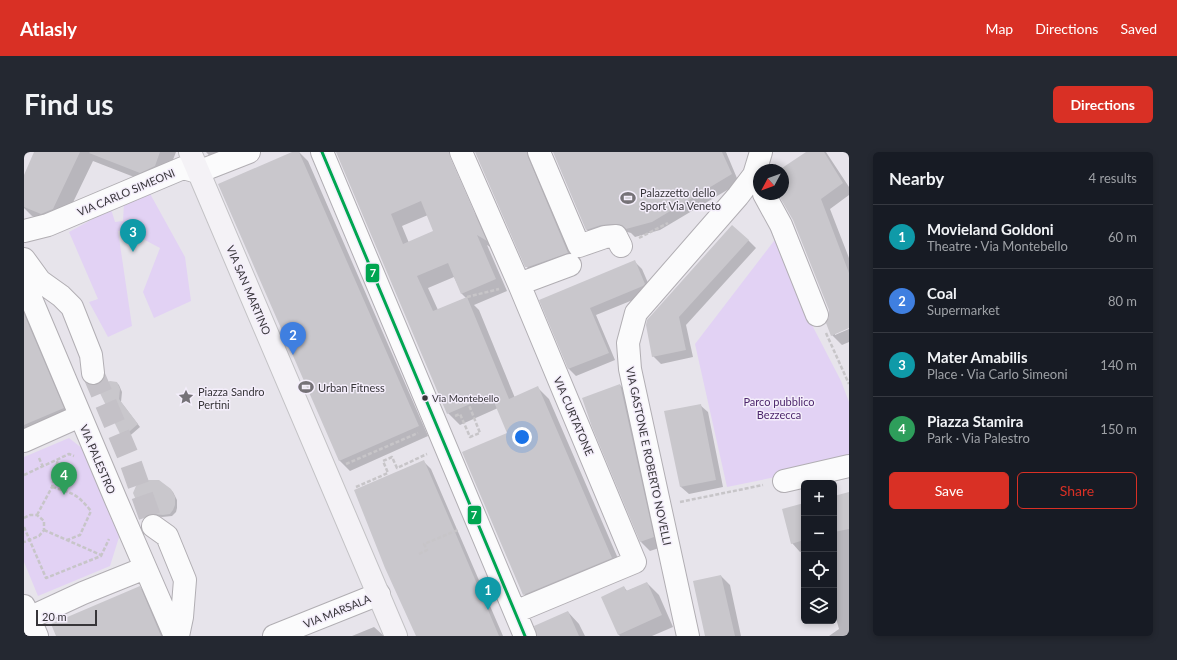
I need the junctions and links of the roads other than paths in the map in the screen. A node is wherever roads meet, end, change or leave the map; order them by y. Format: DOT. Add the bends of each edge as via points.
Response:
graph roads {
  1 [pos="190,152"];
  2 [pos="249,152"];
  3 [pos="322,152"];
  4 [pos="460,152"];
  5 [pos="539,152"];
  6 [pos="761,152"];
  7 [pos="760,164"];
  8 [pos="198,172"];
  9 [pos="753,188"];
  10 [pos="767,200"];
  11 [pos="24,231"];
  12 [pos="621,246"];
  13 [pos="24,259"];
  14 [pos="570,265"];
  15 [pos="24,282"];
  16 [pos="519,284"];
  17 [pos="817,315"];
  18 [pos="93,373"];
  19 [pos="80,416"];
  20 [pos="24,441"];
  21 [pos="849,466"];
  22 [pos="784,481"];
  23 [pos="153,526"];
  24 [pos="145,568"];
  25 [pos="379,594"];
  26 [pos="515,612"];
  27 [pos="28,619"];
  28 [pos="175,636"];
  29 [pos="178,636"];
  30 [pos="274,636"];
  31 [pos="396,636"];
  32 [pos="525,636"];
  33 [pos="688,636"];
  1 -- 8 [label="main road, VIA SAN MARTINO"];
  2 -- 8 [label="street, VIA CARLO SIMEONI"];
  3 -- 26 [label="street"];
  4 -- 16 [label="street, VIA CURTATONE"];
  5 -- 12 [label="street" via="579,246 616,236"];
  6 -- 7 [label="street, VIA GASTONE E ROBERTO NOVELLI"];
  8 -- 11 [label="street, VIA CARLO SIMEONI" via="183,168 48,225"];
  8 -- 25 [label="main road, VIA SAN MARTINO"];
  9 -- 33 [label="street, VIA GASTONE E ROBERTO NOVELLI" via="738,196 636,313 628,342 630,370"];
  10 -- 17 [label="street" via="781,225"];
  13 -- 18 [label="street" via="40,281 72,307 91,355"];
  14 -- 16 [label="street"];
  15 -- 19 [label="street, VIA PALESTRO"];
  16 -- 26 [label="street, VIA CURTATONE" via="635,562"];
  19 -- 20 [label="street"];
  19 -- 24 [label="street, VIA PALESTRO"];
  21 -- 22 [label="street"];
  23 -- 29 [label="street" via="167,536 185,580"];
  24 -- 27 [label="street"];
  24 -- 28 [label="street, VIA PALESTRO"];
  25 -- 30 [label="street, VIA MARSALA"];
  25 -- 31 [label="main road, VIA SAN MARTINO"];
  26 -- 32 [label="street"];
}
